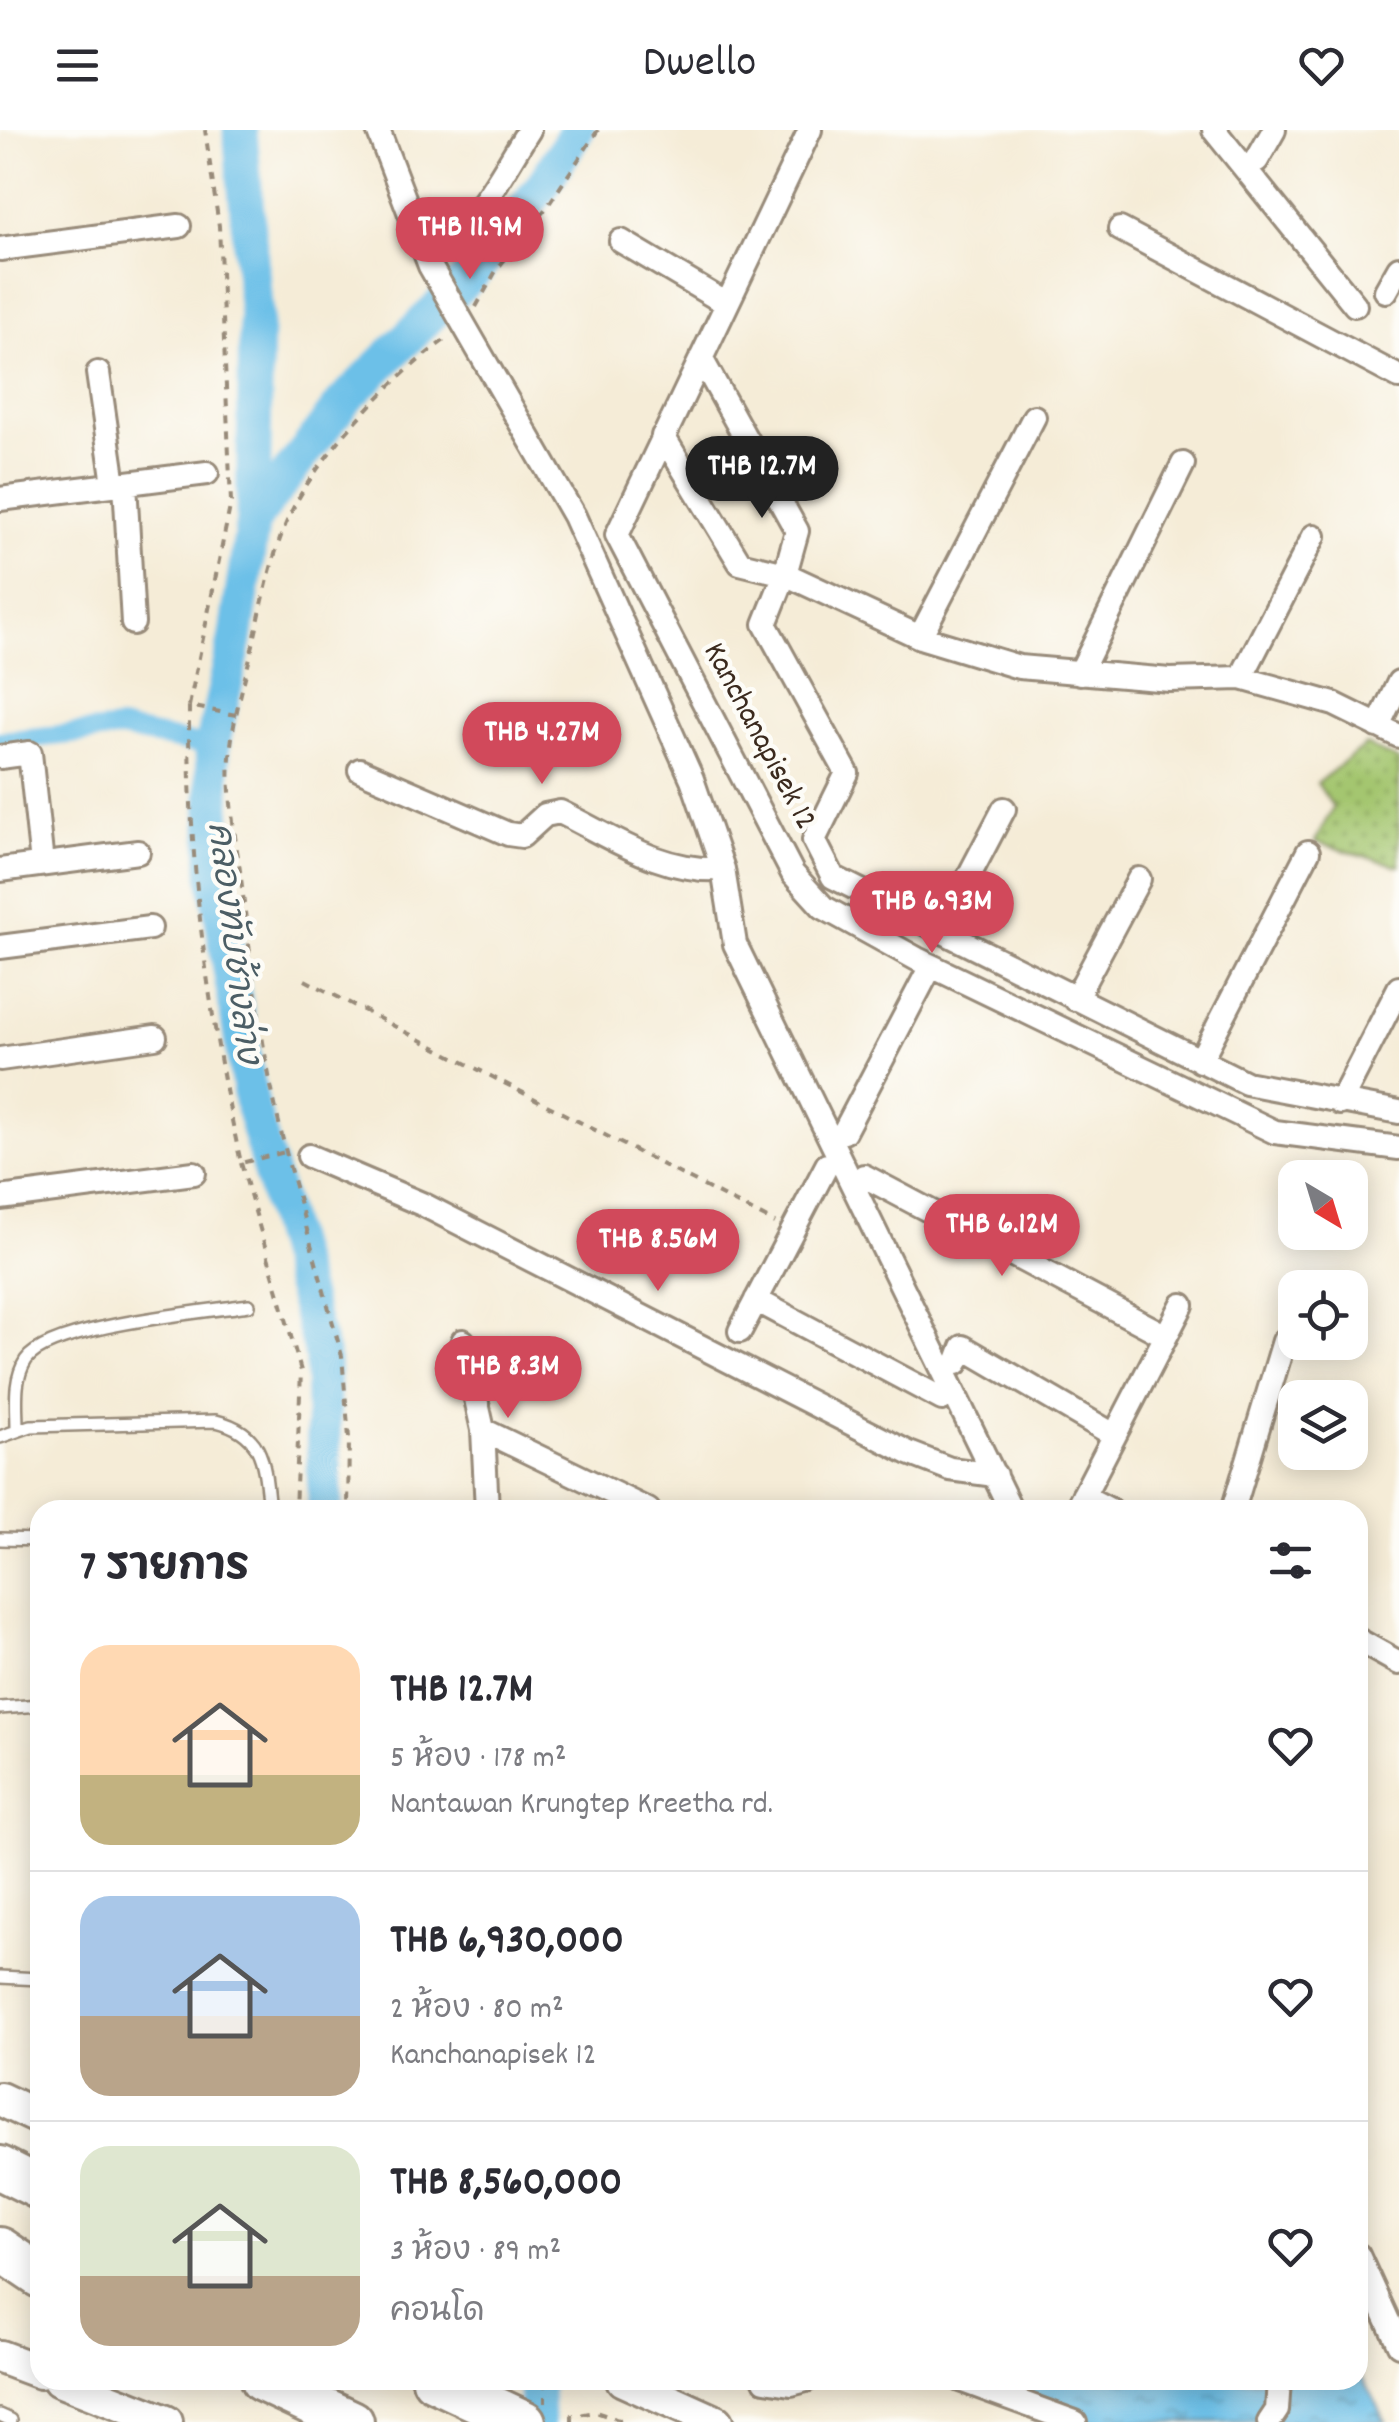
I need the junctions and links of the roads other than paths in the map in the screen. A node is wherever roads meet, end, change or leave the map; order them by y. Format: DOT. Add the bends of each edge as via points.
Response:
graph roads {
  1 [pos="378,130"];
  2 [pos="528,130"];
  3 [pos="810,130"];
  4 [pos="1214,130"];
  5 [pos="1274,130"];
  6 [pos="1257,160"];
  7 [pos="179,226"];
  8 [pos="1120,229"];
  9 [pos="621,241"];
  10 [pos="0,250"];
  11 [pos="427,259"];
  12 [pos="1399,268"];
  13 [pos="1386,291"];
  14 [pos="726,304"];
  15 [pos="1355,305"];
  16 [pos="701,358"];
  17 [pos="98,373"];
  18 [pos="1399,377"];
  19 [pos="1034,417"];
  20 [pos="663,436"];
  21 [pos="1183,464"];
  22 [pos="207,473"];
  23 [pos="119,484"];
  24 [pos="0,499"];
  25 [pos="1314,536"];
  26 [pos="785,574"];
  27 [pos="133,623"];
  28 [pos="920,637"];
  29 [pos="1080,672"];
  30 [pos="1241,678"];
  31 [pos="1399,682"];
  32 [pos="1389,731"];
  33 [pos="0,757"];
  34 [pos="360,770"];
  35 [pos="1004,809"];
  36 [pos="138,852"];
  37 [pos="1308,852"];
  38 [pos="42,864"];
  39 [pos="0,870"];
  40 [pos="723,870"];
  41 [pos="1139,878"];
  42 [pos="150,928"];
  43 [pos="940,932"];
  44 [pos="0,947"];
  45 [pos="932,966"];
  46 [pos="1399,988"];
  47 [pos="1076,999"];
  48 [pos="155,1037"];
  49 [pos="0,1059"];
  50 [pos="1200,1062"];
  51 [pos="1340,1102"];
  52 [pos="1399,1112"];
  53 [pos="844,1132"];
  54 [pos="1399,1148"];
  55 [pos="309,1156"];
  56 [pos="830,1161"];
  57 [pos="194,1173"];
  58 [pos="864,1176"];
  59 [pos="0,1198"];
  60 [pos="756,1300"];
  61 [pos="249,1305"];
  62 [pos="1182,1305"];
  63 [pos="740,1330"];
  64 [pos="1164,1335"];
  65 [pos="463,1342"];
  66 [pos="1278,1360"];
  67 [pos="956,1363"];
  68 [pos="942,1400"];
  69 [pos="17,1428"];
  70 [pos="484,1430"];
  71 [pos="1114,1435"];
  72 [pos="0,1437"];
  73 [pos="995,1475"];
  74 [pos="267,1500"];
  75 [pos="487,1500"];
  76 [pos="628,1500"];
  77 [pos="1007,1500"];
  78 [pos="1082,1500"];
  79 [pos="1236,1500"];
  80 [pos="0,1539"];
  81 [pos="30,1540"];
  82 [pos="1368,1645"];
  83 [pos="1399,1662"];
  84 [pos="30,1705"];
  85 [pos="0,1708"];
  86 [pos="0,1976"];
  87 [pos="30,1978"];
  88 [pos="0,2100"];
  89 [pos="30,2114"];
  90 [pos="0,2168"];
  91 [pos="30,2183"];
  92 [pos="0,2249"];
  93 [pos="0,2262"];
  94 [pos="30,2269"];
  95 [pos="30,2272"];
  96 [pos="1368,2278"];
  97 [pos="1399,2345"];
  98 [pos="0,2357"];
  99 [pos="30,2368"];
  100 [pos="84,2390"];
  101 [pos="283,2390"];
  102 [pos="455,2390"];
  103 [pos="645,2390"];
  104 [pos="987,2390"];
  105 [pos="1278,2390"];
  106 [pos="166,2422"];
  107 [pos="352,2422"];
  108 [pos="524,2422"];
  109 [pos="716,2422"];
  110 [pos="1075,2422"];
  111 [pos="1269,2422"];
  1 -- 11 [label="street"];
  2 -- 11 [label="street" via="477,210"];
  3 -- 14 [label="street, Kanchanapisek 12"];
  4 -- 15 [label="street"];
  5 -- 6 [label="street"];
  7 -- 10 [label="street"];
  8 -- 18 [label="street"];
  9 -- 14 [label="street"];
  11 -- 40 [label="street" via="574,516 692,779"];
  12 -- 13 [label="street"];
  14 -- 16 [label="street, Kanchanapisek 12"];
  16 -- 20 [label="street, Kanchanapisek 12"];
  16 -- 26 [label="street" via="798,531"];
  17 -- 23 [label="street"];
  19 -- 28 [label="street"];
  20 -- 26 [label="street" via="740,563"];
  20 -- 45 [label="street, Kanchanapisek 12" via="617,535 793,874 823,907"];
  21 -- 29 [label="street"];
  22 -- 23 [label="street"];
  23 -- 24 [label="street"];
  23 -- 27 [label="street"];
  25 -- 30 [label="street"];
  26 -- 28 [label="street"];
  26 -- 43 [label="street" via="765,624 847,773 814,840 832,877"];
  28 -- 29 [label="street" via="1019,667"];
  29 -- 30 [label="street"];
  30 -- 32 [label="street" via="1334,704"];
  31 -- 32 [label="street"];
  33 -- 38 [label="street" via="30,753"];
  34 -- 40 [label="street" via="508,834 522,836 551,811 560,812 668,866"];
  35 -- 43 [label="street"];
  36 -- 38 [label="street"];
  37 -- 50 [label="street"];
  38 -- 39 [label="street"];
  40 -- 73 [label="street" via="735,944"];
  41 -- 47 [label="street"];
  42 -- 44 [label="street"];
  43 -- 47 [label="street"];
  45 -- 53 [label="street"];
  45 -- 54 [label="street, Kanchanapisek 12" via="1275,1132"];
  46 -- 51 [label="street"];
  47 -- 50 [label="street"];
  48 -- 49 [label="street"];
  50 -- 51 [label="street" via="1246,1082"];
  51 -- 52 [label="street"];
  55 -- 73 [label="street" via="424,1205 909,1453 950,1469"];
  56 -- 60 [label="street"];
  57 -- 59 [label="street"];
  58 -- 64 [label="street"];
  60 -- 63 [label="street"];
  60 -- 68 [label="street"];
  61 -- 69 [label="lane" via="78,1333 37,1348 16,1384"];
  62 -- 64 [label="street"];
  64 -- 71 [label="street"];
  65 -- 70 [label="street"];
  66 -- 79 [label="street"];
  67 -- 71 [label="street" via="963,1347"];
  69 -- 72 [label="lane"];
  69 -- 74 [label="lane" via="216,1420 244,1428 256,1442"];
  70 -- 75 [label="street"];
  70 -- 76 [label="street"];
  71 -- 78 [label="street"];
  73 -- 77 [label="street"];
  80 -- 81 [label="lane"];
  82 -- 83 [label="street"];
  84 -- 85 [label="lane"];
  86 -- 87 [label="lane"];
  88 -- 89 [label="main road"];
  90 -- 91 [label="highway"];
  92 -- 94 [label="highway"];
  93 -- 95 [label="highway"];
  96 -- 97 [label="street"];
  98 -- 99 [label="main road"];
  100 -- 106 [label="main road"];
  101 -- 107 [label="highway"];
  102 -- 108 [label="highway"];
  103 -- 109 [label="main road"];
  104 -- 110 [label="street"];
  105 -- 111 [label="street"];
}
